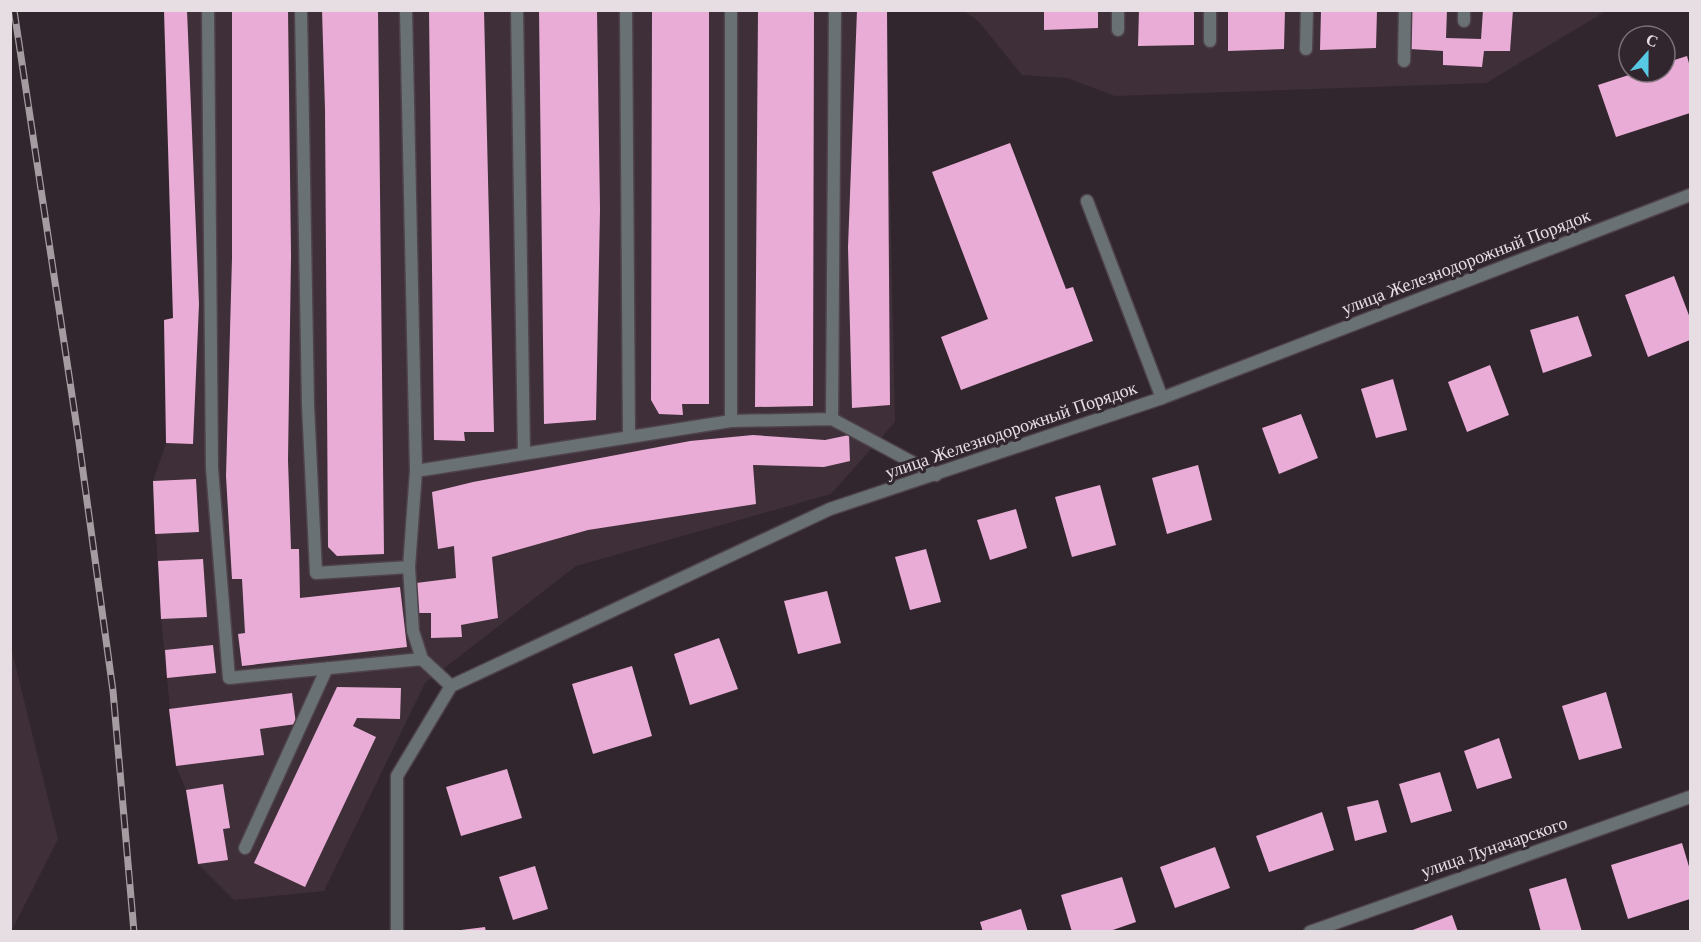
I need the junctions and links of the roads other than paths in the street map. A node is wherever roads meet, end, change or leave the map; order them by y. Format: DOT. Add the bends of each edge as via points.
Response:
graph roads {
  1 [pos="208,10"];
  2 [pos="301,10"];
  3 [pos="406,10"];
  4 [pos="516,10"];
  5 [pos="626,10"];
  6 [pos="731,10"];
  7 [pos="835,10"];
  8 [pos="1118,10"];
  9 [pos="1210,10"];
  10 [pos="1307,10"];
  11 [pos="1405,10"];
  12 [pos="1118,30"];
  13 [pos="1210,41"];
  14 [pos="1306,49"];
  15 [pos="1404,61"];
  16 [pos="1690,195"];
  17 [pos="1087,201"];
  18 [pos="1162,398"];
  19 [pos="832,419"];
  20 [pos="731,421"];
  21 [pos="629,436"];
  22 [pos="524,454"];
  23 [pos="416,471"];
  24 [pos="936,475"];
  25 [pos="409,567"];
  26 [pos="422,659"];
  27 [pos="327,668"];
  28 [pos="451,686"];
  29 [pos="1690,797"];
  30 [pos="245,848"];
  31 [pos="397,932"];
  32 [pos="1310,932"];
  1 -- 27 [label="street" via="212,468 229,678"];
  2 -- 25 [label="street" via="308,405 316,573"];
  3 -- 23 [label="street"];
  4 -- 22 [label="street"];
  5 -- 21 [label="street"];
  6 -- 20 [label="street"];
  7 -- 19 [label="street"];
  8 -- 12 [label="street"];
  9 -- 13 [label="street"];
  10 -- 14 [label="street"];
  11 -- 15 [label="street"];
  16 -- 18 [label="street, улица Железнодорожный Порядок"];
  17 -- 18 [label="street"];
  18 -- 24 [label="street, улица Железнодорожный Порядок"];
  19 -- 20 [label="street"];
  19 -- 24 [label="street"];
  20 -- 21 [label="street"];
  21 -- 22 [label="street"];
  22 -- 23 [label="street"];
  23 -- 25 [label="street"];
  24 -- 28 [label="street, улица Железнодорожный Порядок" via="830,509"];
  25 -- 26 [label="street" via="413,631"];
  26 -- 27 [label="street"];
  26 -- 28 [label="street"];
  27 -- 30 [label="street"];
  28 -- 31 [label="street" via="397,776"];
  29 -- 32 [label="street, улица Луначарского"];
}
